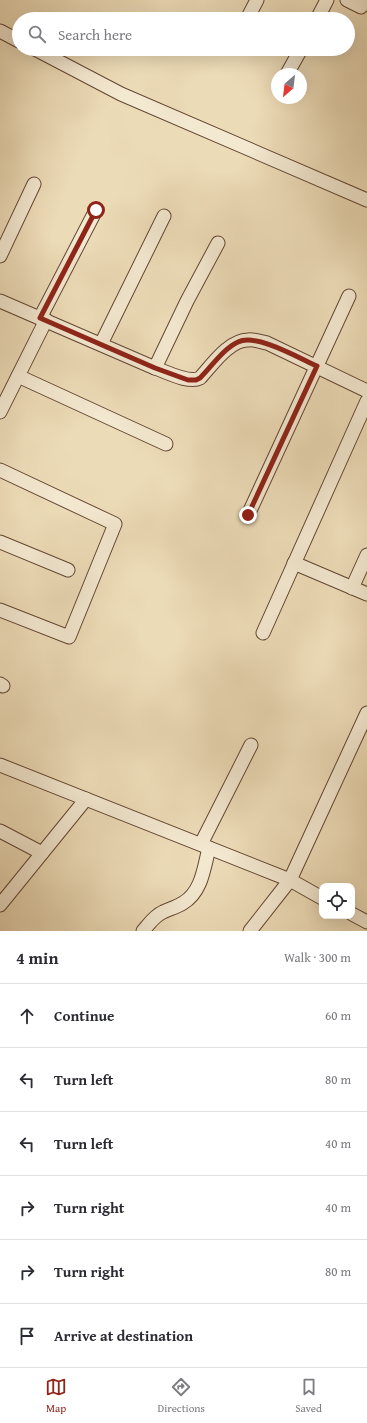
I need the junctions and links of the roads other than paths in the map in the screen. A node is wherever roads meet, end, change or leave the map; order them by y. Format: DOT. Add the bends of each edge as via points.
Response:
graph roads {
  1 [pos="257,0"];
  2 [pos="328,0"];
  3 [pos="347,0"];
  4 [pos="365,0"];
  5 [pos="251,12"];
  6 [pos="321,12"];
  7 [pos="0,31"];
  8 [pos="12,37"];
  9 [pos="48,56"];
  10 [pos="297,56"];
  11 [pos="291,68"];
  12 [pos="34,184"];
  13 [pos="367,200"];
  14 [pos="96,210"];
  15 [pos="164,216"];
  16 [pos="218,243"];
  17 [pos="0,256"];
  18 [pos="349,296"];
  19 [pos="0,300"];
  20 [pos="43,319"];
  21 [pos="101,344"];
  22 [pos="317,366"];
  23 [pos="155,368"];
  24 [pos="18,376"];
  25 [pos="367,391"];
  26 [pos="367,401"];
  27 [pos="0,412"];
  28 [pos="166,444"];
  29 [pos="0,470"];
  30 [pos="248,515"];
  31 [pos="0,542"];
  32 [pos="367,555"];
  33 [pos="294,563"];
  34 [pos="68,570"];
  35 [pos="352,588"];
  36 [pos="367,594"];
  37 [pos="0,610"];
  38 [pos="263,633"];
  39 [pos="367,713"];
  40 [pos="250,745"];
  41 [pos="0,765"];
  42 [pos="86,799"];
  43 [pos="0,831"];
  44 [pos="205,846"];
  45 [pos="42,853"];
  46 [pos="290,880"];
  47 [pos="319,896"];
  48 [pos="0,904"];
  49 [pos="355,916"];
  50 [pos="367,922"];
  51 [pos="143,931"];
  52 [pos="250,931"];
  1 -- 5 [label="street"];
  2 -- 6 [label="street"];
  3 -- 4 [label="street" via="361,7"];
  7 -- 8 [label="street"];
  9 -- 13 [label="street" via="121,94"];
  10 -- 11 [label="street"];
  12 -- 17 [label="street"];
  14 -- 20 [label="street"];
  15 -- 21 [label="street"];
  16 -- 23 [label="street"];
  18 -- 22 [label="street"];
  19 -- 20 [label="street"];
  20 -- 21 [label="street"];
  20 -- 24 [label="street"];
  21 -- 23 [label="street"];
  22 -- 23 [label="street" via="267,343 249,339 229,348 196,380 188,380"];
  22 -- 25 [label="street"];
  22 -- 30 [label="street"];
  24 -- 27 [label="street"];
  24 -- 28 [label="street"];
  26 -- 33 [label="street"];
  29 -- 37 [label="street" via="115,524 69,638"];
  31 -- 34 [label="street"];
  32 -- 35 [label="street"];
  33 -- 35 [label="street"];
  33 -- 38 [label="street"];
  35 -- 36 [label="street"];
  39 -- 46 [label="street"];
  40 -- 44 [label="street"];
  41 -- 42 [label="street"];
  42 -- 44 [label="street"];
  42 -- 45 [label="street"];
  43 -- 45 [label="street"];
  44 -- 46 [label="street"];
  44 -- 51 [label="street" via="202,877 198,888 184,903 151,920"];
  45 -- 48 [label="street"];
  46 -- 47 [label="street"];
  46 -- 52 [label="street"];
  49 -- 50 [label="street"];
}
